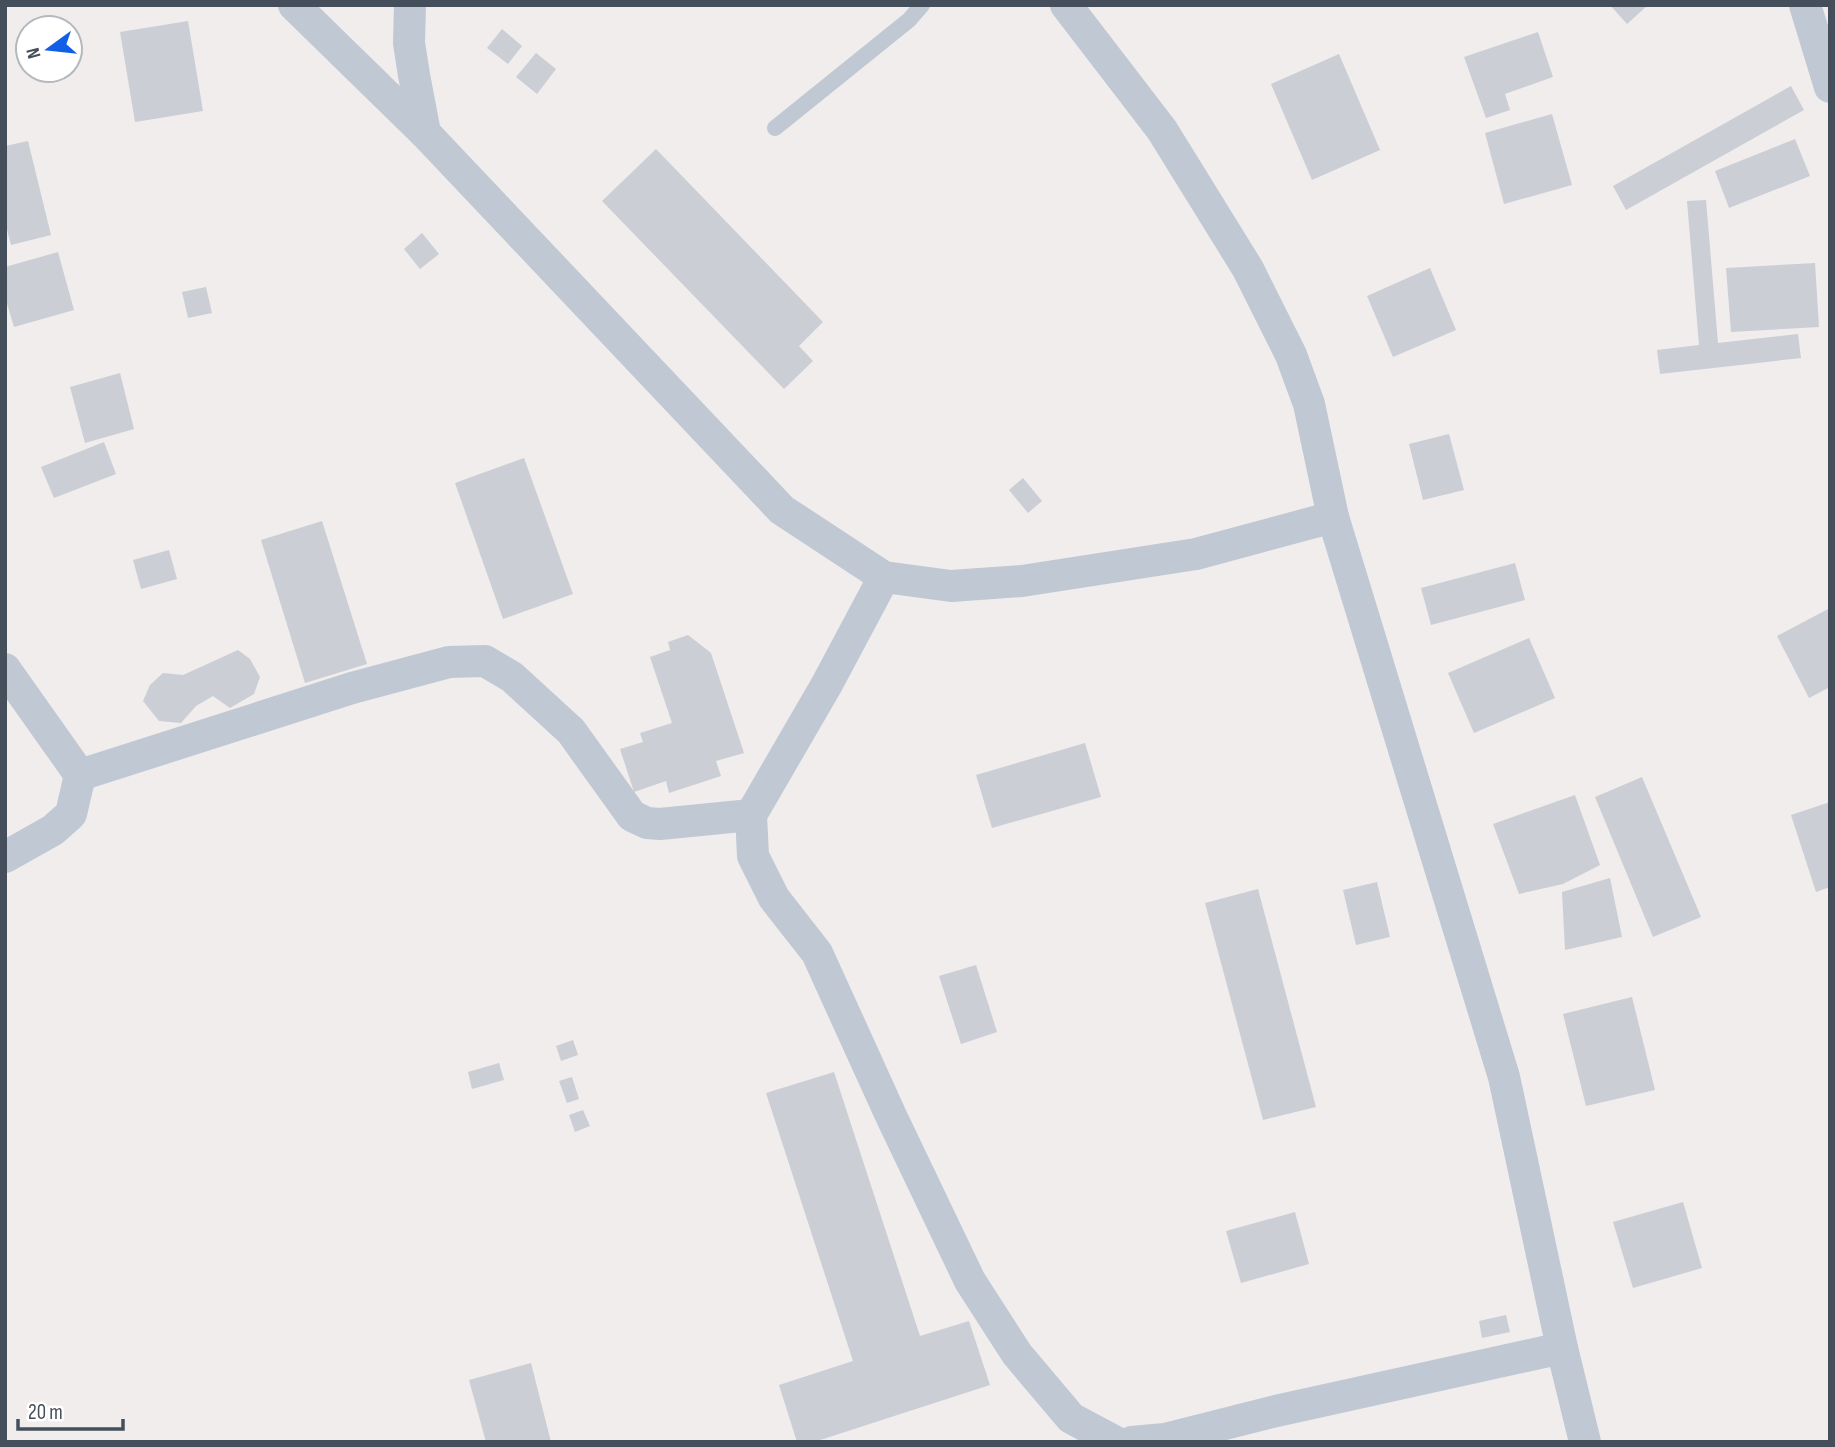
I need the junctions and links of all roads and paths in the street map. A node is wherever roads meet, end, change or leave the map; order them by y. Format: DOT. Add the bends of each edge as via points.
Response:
graph roads {
  1 [pos="294,5"];
  2 [pos="410,5"];
  3 [pos="922,5"];
  4 [pos="1066,5"];
  5 [pos="1805,5"];
  6 [pos="1830,87"];
  7 [pos="775,128"];
  8 [pos="425,133"];
  9 [pos="1333,517"];
  10 [pos="884,576"];
  11 [pos="5,669"];
  12 [pos="80,775"];
  13 [pos="751,815"];
  14 [pos="5,856"];
  15 [pos="1562,1348"];
  16 [pos="1116,1442"];
  17 [pos="1132,1442"];
  18 [pos="1585,1442"];
  1 -- 8 [label="street"];
  2 -- 8 [label="street" via="409,43"];
  3 -- 7 [label="lane"];
  4 -- 9 [label="street" via="1162,130 1248,269 1291,355 1309,404"];
  5 -- 6 [label="street"];
  8 -- 10 [label="street" via="782,510"];
  9 -- 10 [label="street" via="1196,554 1022,581 951,586"];
  9 -- 15 [label="street" via="1504,1077"];
  10 -- 13 [label="street"];
  11 -- 12 [label="street"];
  12 -- 13 [label="street" via="352,688 449,662 485,661 512,677 571,730 632,816 660,824"];
  12 -- 14 [label="street" via="71,814 53,830"];
  13 -- 16 [label="street" via="753,856 774,898 817,953 970,1281 1017,1354 1071,1418"];
  15 -- 17 [label="street"];
  15 -- 18 [label="street"];
}
